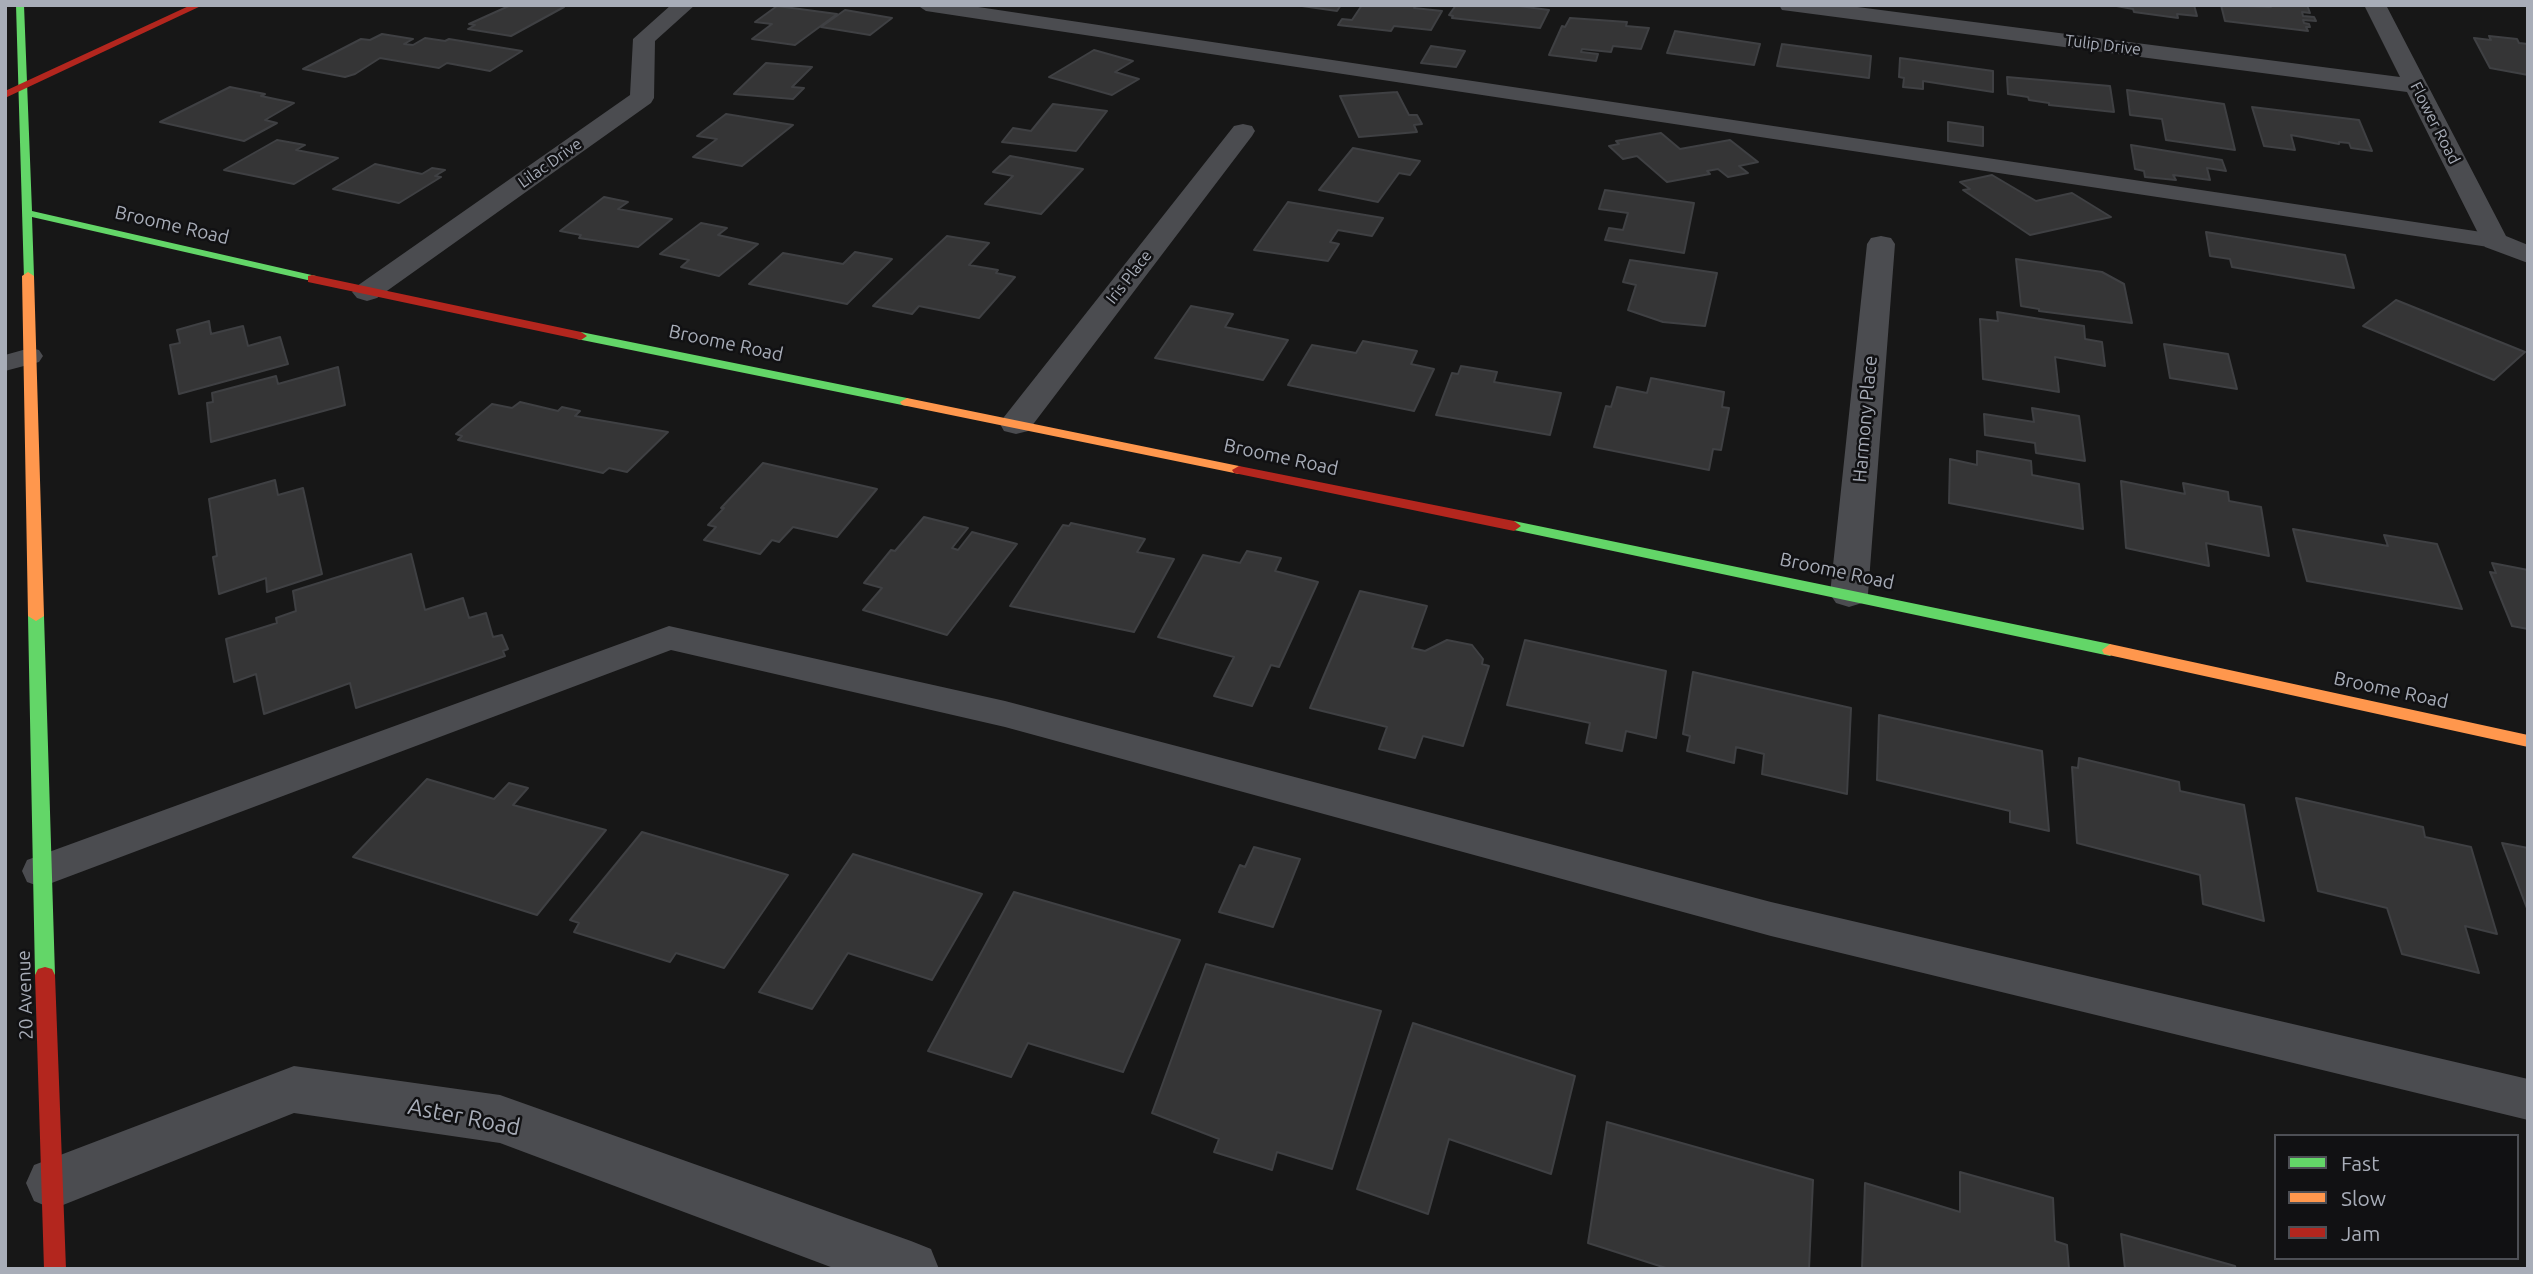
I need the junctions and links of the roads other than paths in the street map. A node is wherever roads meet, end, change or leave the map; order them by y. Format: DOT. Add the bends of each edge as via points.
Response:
graph roads {
  1 [pos="20,5"];
  2 [pos="200,5"];
  3 [pos="684,5"];
  4 [pos="926,5"];
  5 [pos="1790,5"];
  6 [pos="2375,5"];
  7 [pos="2416,86"];
  8 [pos="22,88"];
  9 [pos="5,95"];
  10 [pos="1243,131"];
  11 [pos="27,213"];
  12 [pos="2495,241"];
  13 [pos="1881,244"];
  14 [pos="2528,255"];
  15 [pos="367,292"];
  16 [pos="18,360"];
  17 [pos="1016,424"];
  18 [pos="1849,594"];
  19 [pos="2528,741"];
  20 [pos="41,871"];
  21 [pos="2528,1100"];
  22 [pos="53,1184"];
  23 [pos="55,1269"];
  24 [pos="911,1269"];
  1 -- 8 [label="street, 20 Avenue"];
  2 -- 8 [label="street"];
  3 -- 15 [label="street, Lilac Drive" via="644,39 642,97"];
  4 -- 12 [label="lane"];
  5 -- 7 [label="street, Tulip Drive"];
  6 -- 7 [label="street, Flower Road"];
  7 -- 12 [label="street, Flower Road"];
  8 -- 9 [label="street"];
  8 -- 11 [label="street, 20 Avenue"];
  10 -- 17 [label="street, Iris Place"];
  11 -- 15 [label="street, Broome Road"];
  11 -- 16 [label="street, 20 Avenue"];
  12 -- 14 [label="street"];
  13 -- 18 [label="street, Harmony Place"];
  15 -- 17 [label="street, Broome Road"];
  16 -- 20 [label="street, 20 Avenue"];
  17 -- 18 [label="street, Broome Road"];
  18 -- 19 [label="street, Broome Road"];
  20 -- 21 [label="lane" via="669,638 1005,714 1772,919"];
  20 -- 22 [label="street, 20 Avenue"];
  22 -- 23 [label="street, 20 Avenue"];
  22 -- 24 [label="street, Aster Road" via="294,1089 500,1119"];
}
